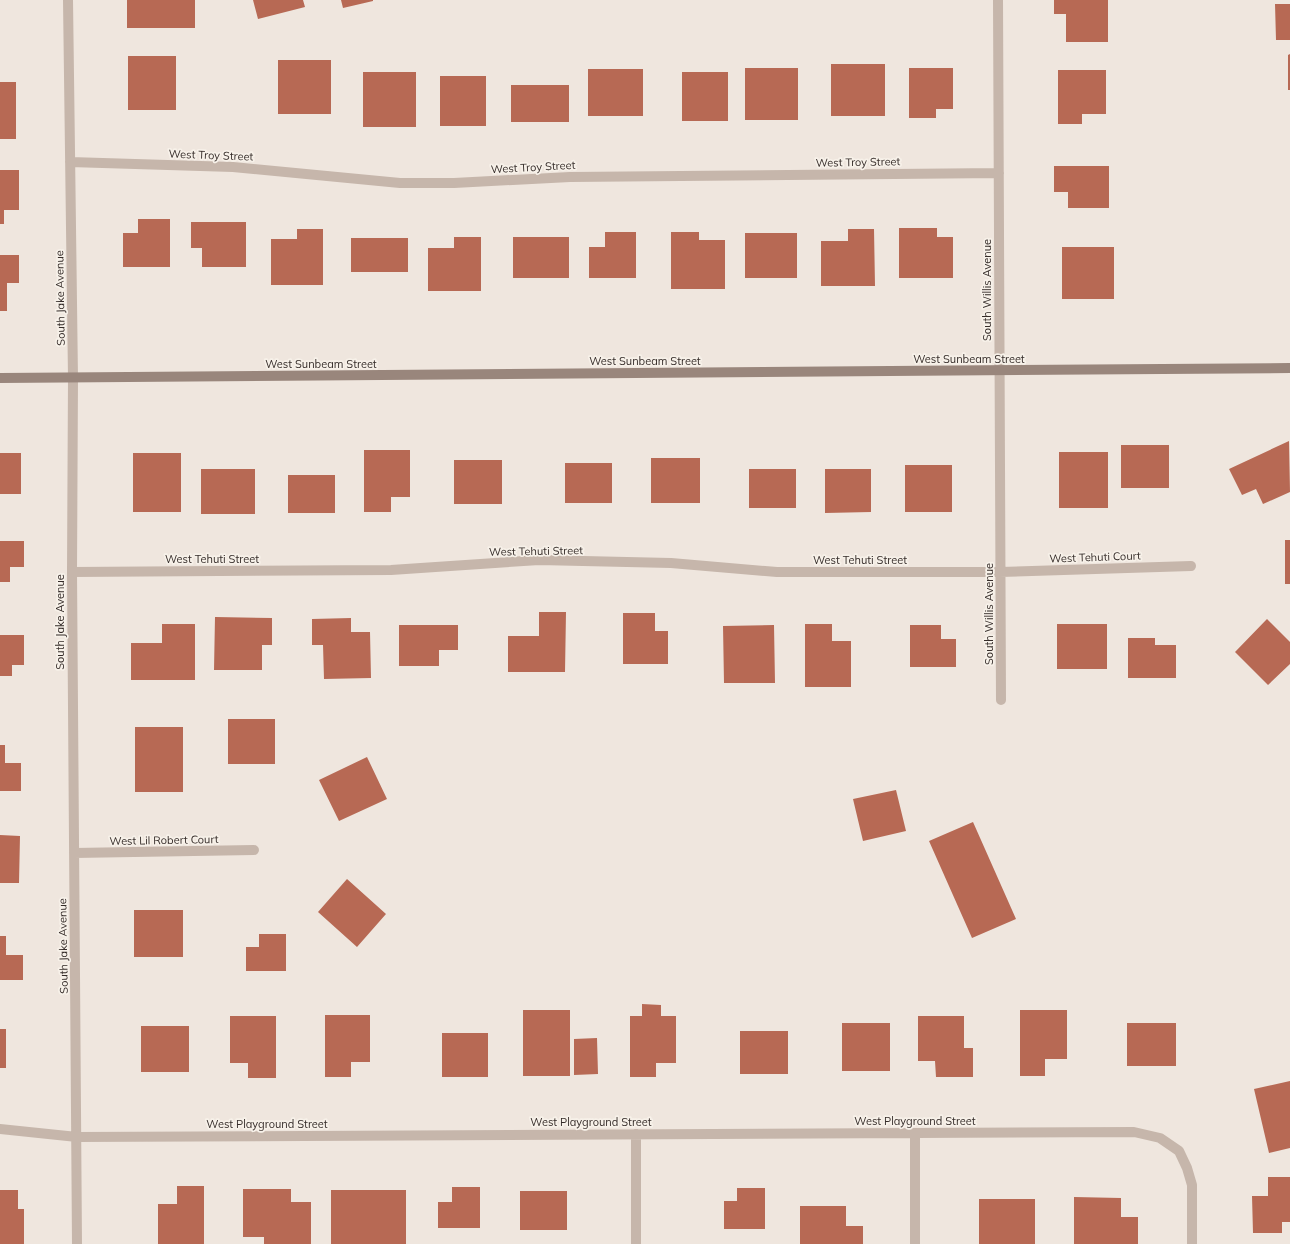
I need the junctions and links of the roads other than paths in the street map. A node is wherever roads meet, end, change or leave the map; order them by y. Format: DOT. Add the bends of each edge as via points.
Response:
graph roads {
  1 [pos="68,0"];
  2 [pos="998,0"];
  3 [pos="70,162"];
  4 [pos="999,173"];
  5 [pos="1290,368"];
  6 [pos="1000,370"];
  7 [pos="0,378"];
  8 [pos="73,378"];
  9 [pos="1191,566"];
  10 [pos="72,572"];
  11 [pos="1000,572"];
  12 [pos="1001,700"];
  13 [pos="254,850"];
  14 [pos="74,854"];
  15 [pos="0,1130"];
  16 [pos="915,1133"];
  17 [pos="636,1134"];
  18 [pos="77,1137"];
  19 [pos="77,1244"];
  20 [pos="636,1244"];
  21 [pos="915,1244"];
  22 [pos="1192,1244"];
  1 -- 3 [label="street, South Jake Avenue"];
  2 -- 4 [label="street, South Willis Avenue"];
  3 -- 4 [label="street, West Troy Street" via="233,167 400,183 570,177"];
  3 -- 8 [label="street, South Jake Avenue"];
  4 -- 6 [label="street, South Willis Avenue"];
  5 -- 6 [label="street, West Sunbeam Street"];
  6 -- 8 [label="street, West Sunbeam Street"];
  6 -- 11 [label="street, South Willis Avenue"];
  7 -- 8 [label="street, West Sunbeam Street"];
  8 -- 10 [label="street, South Jake Avenue"];
  9 -- 11 [label="street, West Tehuti Court"];
  10 -- 11 [label="street, West Tehuti Street" via="391,570 539,560 671,563 777,572"];
  10 -- 14 [label="street, South Jake Avenue"];
  11 -- 12 [label="street, South Willis Avenue"];
  13 -- 14 [label="street, West Lil Robert Court"];
  14 -- 18 [label="street, South Jake Avenue"];
  15 -- 18 [label="street, West Playground Street"];
  16 -- 17 [label="street, West Playground Street"];
  16 -- 21 [label="street"];
  16 -- 22 [label="street, West Playground Street" via="1134,1132 1160,1138 1178,1151 1187,1168 1192,1185"];
  17 -- 18 [label="street, West Playground Street"];
  17 -- 20 [label="street"];
  18 -- 19 [label="street, South Jake Avenue"];
}
